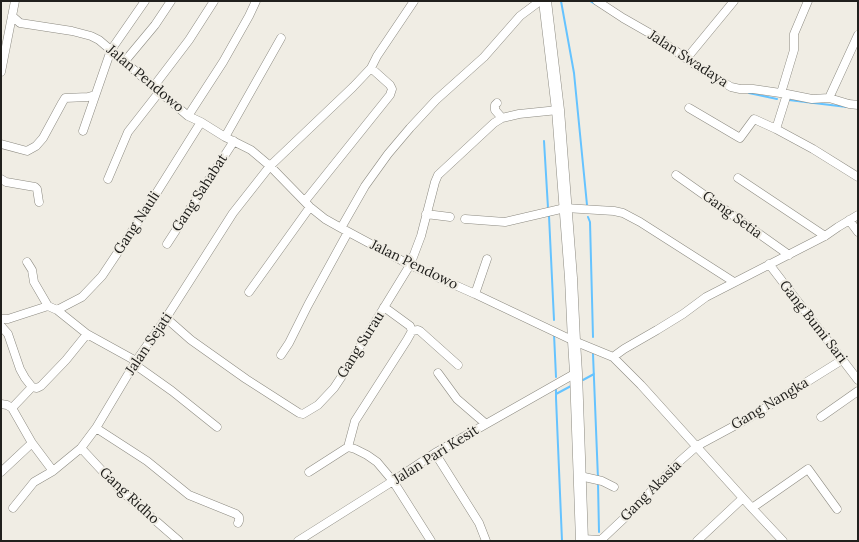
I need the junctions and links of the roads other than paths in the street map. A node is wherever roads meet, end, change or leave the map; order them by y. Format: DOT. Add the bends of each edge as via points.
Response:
graph roads {
  1 [pos="15,1"];
  2 [pos="145,1"];
  3 [pos="171,1"];
  4 [pos="214,1"];
  5 [pos="256,1"];
  6 [pos="414,1"];
  7 [pos="540,1"];
  8 [pos="545,1"];
  9 [pos="597,1"];
  10 [pos="734,1"];
  11 [pos="808,1"];
  12 [pos="12,16"];
  13 [pos="858,36"];
  14 [pos="281,38"];
  15 [pos="111,50"];
  16 [pos="687,58"];
  17 [pos="125,62"];
  18 [pos="371,68"];
  19 [pos="1,69"];
  20 [pos="157,88"];
  21 [pos="784,93"];
  22 [pos="95,94"];
  23 [pos="829,98"];
  24 [pos="497,102"];
  25 [pos="858,105"];
  26 [pos="689,108"];
  27 [pos="558,110"];
  28 [pos="188,116"];
  29 [pos="502,118"];
  30 [pos="201,122"];
  31 [pos="776,128"];
  32 [pos="83,131"];
  33 [pos="225,137"];
  34 [pos="234,141"];
  35 [pos="1,144"];
  36 [pos="270,166"];
  37 [pos="676,175"];
  38 [pos="738,178"];
  39 [pos="858,178"];
  40 [pos="1,179"];
  41 [pos="108,179"];
  42 [pos="39,202"];
  43 [pos="308,204"];
  44 [pos="565,208"];
  45 [pos="426,214"];
  46 [pos="858,216"];
  47 [pos="450,217"];
  48 [pos="465,219"];
  49 [pos="849,220"];
  50 [pos="344,230"];
  51 [pos="858,232"];
  52 [pos="825,236"];
  53 [pos="167,244"];
  54 [pos="789,255"];
  55 [pos="487,259"];
  56 [pos="27,262"];
  57 [pos="769,264"];
  58 [pos="410,265"];
  59 [pos="734,282"];
  60 [pos="249,292"];
  61 [pos="475,294"];
  62 [pos="48,306"];
  63 [pos="384,307"];
  64 [pos="57,310"];
  65 [pos="166,318"];
  66 [pos="1,319"];
  67 [pos="1,326"];
  68 [pos="412,331"];
  69 [pos="87,334"];
  70 [pos="574,341"];
  71 [pos="280,355"];
  72 [pos="613,357"];
  73 [pos="842,360"];
  74 [pos="135,363"];
  75 [pos="458,365"];
  76 [pos="438,373"];
  77 [pos="576,373"];
  78 [pos="858,380"];
  79 [pos="32,387"];
  80 [pos="858,391"];
  81 [pos="1,404"];
  82 [pos="12,408"];
  83 [pos="821,417"];
  84 [pos="486,424"];
  85 [pos="217,427"];
  86 [pos="96,428"];
  87 [pos="32,443"];
  88 [pos="697,446"];
  89 [pos="348,447"];
  90 [pos="81,448"];
  91 [pos="435,453"];
  92 [pos="53,470"];
  93 [pos="1,472"];
  94 [pos="309,472"];
  95 [pos="580,476"];
  96 [pos="393,481"];
  97 [pos="614,487"];
  98 [pos="742,498"];
  99 [pos="13,508"];
  100 [pos="752,508"];
  101 [pos="837,509"];
  102 [pos="238,523"];
  103 [pos="582,540"];
  104 [pos="601,540"];
  105 [pos="702,540"];
  106 [pos="179,541"];
  107 [pos="298,541"];
  108 [pos="431,541"];
  109 [pos="486,541"];
  110 [pos="783,541"];
  1 -- 12 [label="street"];
  2 -- 15 [label="street"];
  3 -- 17 [label="street"];
  4 -- 20 [label="street"];
  5 -- 28 [label="street" via="223,62"];
  6 -- 18 [label="street"];
  7 -- 50 [label="street" via="520,16 484,57 436,100 401,138 365,186"];
  8 -- 27 [label="main road"];
  9 -- 16 [label="street, Jalan Swadaya"];
  10 -- 16 [label="street"];
  11 -- 21 [label="street" via="794,34 794,50"];
  12 -- 15 [label="street, Jalan Pendowo" via="20,23 91,36"];
  12 -- 19 [label="street"];
  13 -- 23 [label="street"];
  14 -- 33 [label="street"];
  15 -- 17 [label="street, Jalan Pendowo"];
  15 -- 22 [label="street"];
  16 -- 21 [label="street, Jalan Swadaya" via="731,87"];
  17 -- 20 [label="street, Jalan Pendowo"];
  18 -- 36 [label="street"];
  18 -- 43 [label="street" via="390,85 390,95"];
  20 -- 28 [label="street, Jalan Pendowo"];
  20 -- 41 [label="street" via="128,132"];
  21 -- 23 [label="street, Jalan Swadaya" via="812,99"];
  21 -- 31 [label="street"];
  22 -- 32 [label="street"];
  22 -- 35 [label="street" via="88,97 65,98 36,146 26,150"];
  23 -- 25 [label="street, Jalan Swadaya"];
  24 -- 29 [label="street" via="495,110"];
  26 -- 31 [label="street" via="740,138 754,119"];
  27 -- 29 [label="street"];
  27 -- 44 [label="main road"];
  28 -- 30 [label="street, Jalan Pendowo"];
  29 -- 45 [label="street, Gang Surau" via="438,175"];
  30 -- 33 [label="street, Jalan Pendowo"];
  30 -- 64 [label="street, Gang Nauli" via="102,276 82,297"];
  31 -- 39 [label="street"];
  33 -- 34 [label="street, Jalan Pendowo"];
  34 -- 36 [label="street, Jalan Pendowo" via="251,150"];
  34 -- 53 [label="street, Gang Sahabat"];
  36 -- 43 [label="street, Jalan Pendowo"];
  36 -- 65 [label="street, Jalan Sejati" via="233,213"];
  37 -- 54 [label="street, Gang Setia"];
  38 -- 52 [label="street"];
  40 -- 42 [label="street" via="35,187"];
  43 -- 50 [label="street, Jalan Pendowo" via="325,219"];
  43 -- 60 [label="street"];
  44 -- 48 [label="street" via="505,222"];
  44 -- 59 [label="street" via="623,213"];
  44 -- 70 [label="main road"];
  45 -- 47 [label="street"];
  45 -- 58 [label="street, Gang Surau"];
  46 -- 49 [label="street"];
  49 -- 51 [label="street"];
  49 -- 52 [label="street"];
  50 -- 58 [label="street, Jalan Pendowo"];
  50 -- 71 [label="street" via="289,343"];
  52 -- 54 [label="street"];
  54 -- 57 [label="street"];
  55 -- 61 [label="street"];
  56 -- 62 [label="street" via="32,270 34,282"];
  57 -- 59 [label="street"];
  57 -- 73 [label="street, Gang Bumi Sari"];
  58 -- 61 [label="street, Jalan Pendowo"];
  58 -- 63 [label="street, Gang Surau"];
  59 -- 72 [label="street" via="706,297"];
  61 -- 70 [label="street, Jalan Pendowo"];
  62 -- 64 [label="street"];
  62 -- 66 [label="street"];
  63 -- 65 [label="street, Gang Surau" via="334,388 318,405 301,414 202,348"];
  63 -- 68 [label="street" via="410,326"];
  64 -- 69 [label="street"];
  65 -- 74 [label="street, Jalan Sejati"];
  67 -- 79 [label="street" via="8,334 20,369"];
  68 -- 75 [label="street" via="420,331"];
  68 -- 89 [label="street" via="355,421"];
  69 -- 74 [label="street"];
  69 -- 79 [label="street" via="41,386"];
  70 -- 72 [label="street, Jalan Pendowo"];
  70 -- 77 [label="main road"];
  72 -- 88 [label="street"];
  73 -- 78 [label="street, Gang Bumi Sari"];
  73 -- 88 [label="street, Gang Nangka" via="749,418"];
  74 -- 85 [label="street"];
  74 -- 86 [label="street, Jalan Sejati"];
  76 -- 84 [label="street" via="457,399"];
  77 -- 84 [label="street, Jalan Pari Kesit"];
  77 -- 95 [label="main road"];
  79 -- 82 [label="street"];
  80 -- 83 [label="street"];
  81 -- 82 [label="street"];
  82 -- 87 [label="street"];
  84 -- 91 [label="street, Jalan Pari Kesit"];
  86 -- 90 [label="street, Jalan Sejati"];
  86 -- 102 [label="street" via="147,461 189,495 236,514 239,517"];
  87 -- 92 [label="street"];
  87 -- 93 [label="street"];
  88 -- 98 [label="street"];
  88 -- 104 [label="street, Gang Akasia"];
  89 -- 94 [label="street"];
  89 -- 96 [label="street" via="377,462"];
  90 -- 92 [label="street, Jalan Sejati"];
  90 -- 106 [label="street, Gang Ridho" via="119,489"];
  91 -- 96 [label="street, Jalan Pari Kesit"];
  91 -- 109 [label="street" via="479,523"];
  92 -- 99 [label="street, Jalan Sejati" via="34,482"];
  95 -- 97 [label="street"];
  95 -- 103 [label="main road"];
  96 -- 107 [label="street, Jalan Pari Kesit"];
  96 -- 108 [label="street"];
  98 -- 100 [label="street"];
  98 -- 105 [label="street"];
  100 -- 101 [label="street" via="808,469"];
  100 -- 110 [label="street"];
  103 -- 104 [label="street, Gang Akasia"];
}
